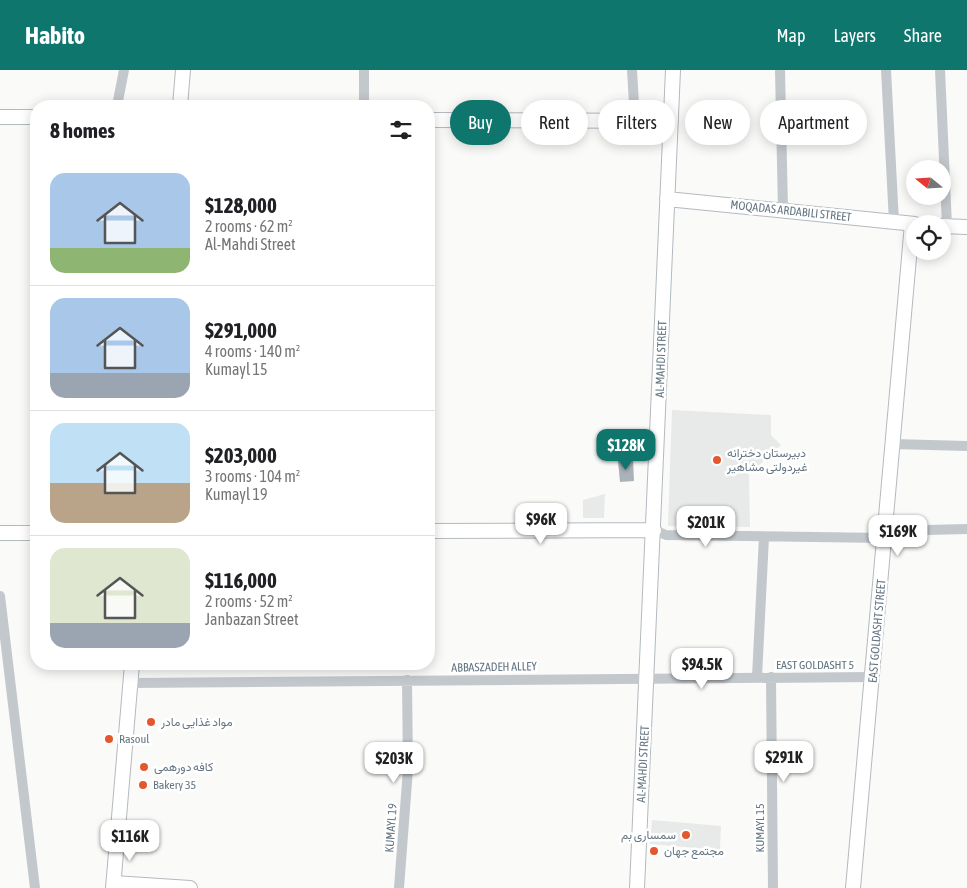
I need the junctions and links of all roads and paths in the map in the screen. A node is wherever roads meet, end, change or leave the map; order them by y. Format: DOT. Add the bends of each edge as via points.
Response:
graph roads {
  1 [pos="124,70"];
  2 [pos="183,70"];
  3 [pos="364,70"];
  4 [pos="632,70"];
  5 [pos="673,70"];
  6 [pos="940,70"];
  7 [pos="780,72"];
  8 [pos="886,74"];
  9 [pos="118,100"];
  10 [pos="180,100"];
  11 [pos="364,100"];
  12 [pos="634,100"];
  13 [pos="672,100"];
  14 [pos="0,116"];
  15 [pos="30,117"];
  16 [pos="435,120"];
  17 [pos="598,121"];
  18 [pos="670,145"];
  19 [pos="667,199"];
  20 [pos="782,211"];
  21 [pos="945,215"];
  22 [pos="894,222"];
  23 [pos="906,223"];
  24 [pos="951,226"];
  25 [pos="967,227"];
  26 [pos="911,260"];
  27 [pos="893,444"];
  28 [pos="967,446"];
  29 [pos="967,529"];
  30 [pos="654,530"];
  31 [pos="435,531"];
  32 [pos="0,533"];
  33 [pos="30,533"];
  34 [pos="885,534"];
  35 [pos="764,536"];
  36 [pos="0,596"];
  37 [pos="132,670"];
  38 [pos="872,677"];
  39 [pos="647,678"];
  40 [pos="757,678"];
  41 [pos="771,678"];
  42 [pos="407,680"];
  43 [pos="131,683"];
  44 [pos="114,886"];
  45 [pos="35,888"];
  46 [pos="190,888"];
  47 [pos="399,888"];
  48 [pos="637,888"];
  49 [pos="773,888"];
  50 [pos="853,888"];
  1 -- 9 [label="street"];
  2 -- 10 [label="street"];
  3 -- 11 [label="street"];
  4 -- 12 [label="street"];
  5 -- 13 [label="street, AL-MAHDI STREET"];
  6 -- 21 [label="street"];
  7 -- 20 [label="street"];
  8 -- 22 [label="street"];
  14 -- 15 [label="street"];
  16 -- 17 [label="street"];
  18 -- 19 [label="street, AL-MAHDI STREET"];
  19 -- 20 [label="street, MOQADAS ARDABILI STREET"];
  19 -- 30 [label="street, AL-MAHDI STREET"];
  20 -- 22 [label="street, MOQADAS ARDABILI STREET"];
  22 -- 23 [label="street, MOQADAS ARDABILI STREET"];
  24 -- 25 [label="street"];
  26 -- 27 [label="street, EAST GOLDASHT STREET"];
  27 -- 28 [label="street"];
  27 -- 34 [label="street, EAST GOLDASHT STREET"];
  29 -- 34 [label="street"];
  30 -- 31 [label="street"];
  30 -- 35 [label="street" via="666,535"];
  30 -- 39 [label="street, AL-MAHDI STREET"];
  32 -- 33 [label="street"];
  34 -- 35 [label="street"];
  34 -- 38 [label="street, EAST GOLDASHT STREET"];
  35 -- 40 [label="street"];
  36 -- 45 [label="street"];
  37 -- 43 [label="street"];
  38 -- 41 [label="street, EAST GOLDASHT 5"];
  38 -- 50 [label="street, EAST GOLDASHT STREET"];
  39 -- 40 [label="street, EAST GOLDASHT 5"];
  39 -- 42 [label="street, ABBASZADEH ALLEY"];
  39 -- 48 [label="street, AL-MAHDI STREET"];
  40 -- 41 [label="street, EAST GOLDASHT 5"];
  41 -- 49 [label="street, KUMAYL 15"];
  42 -- 43 [label="street, ABBASZADEH ALLEY"];
  42 -- 47 [label="street, KUMAYL 19" via="408,770"];
  43 -- 44 [label="street"];
  44 -- 46 [label="street"];
}
